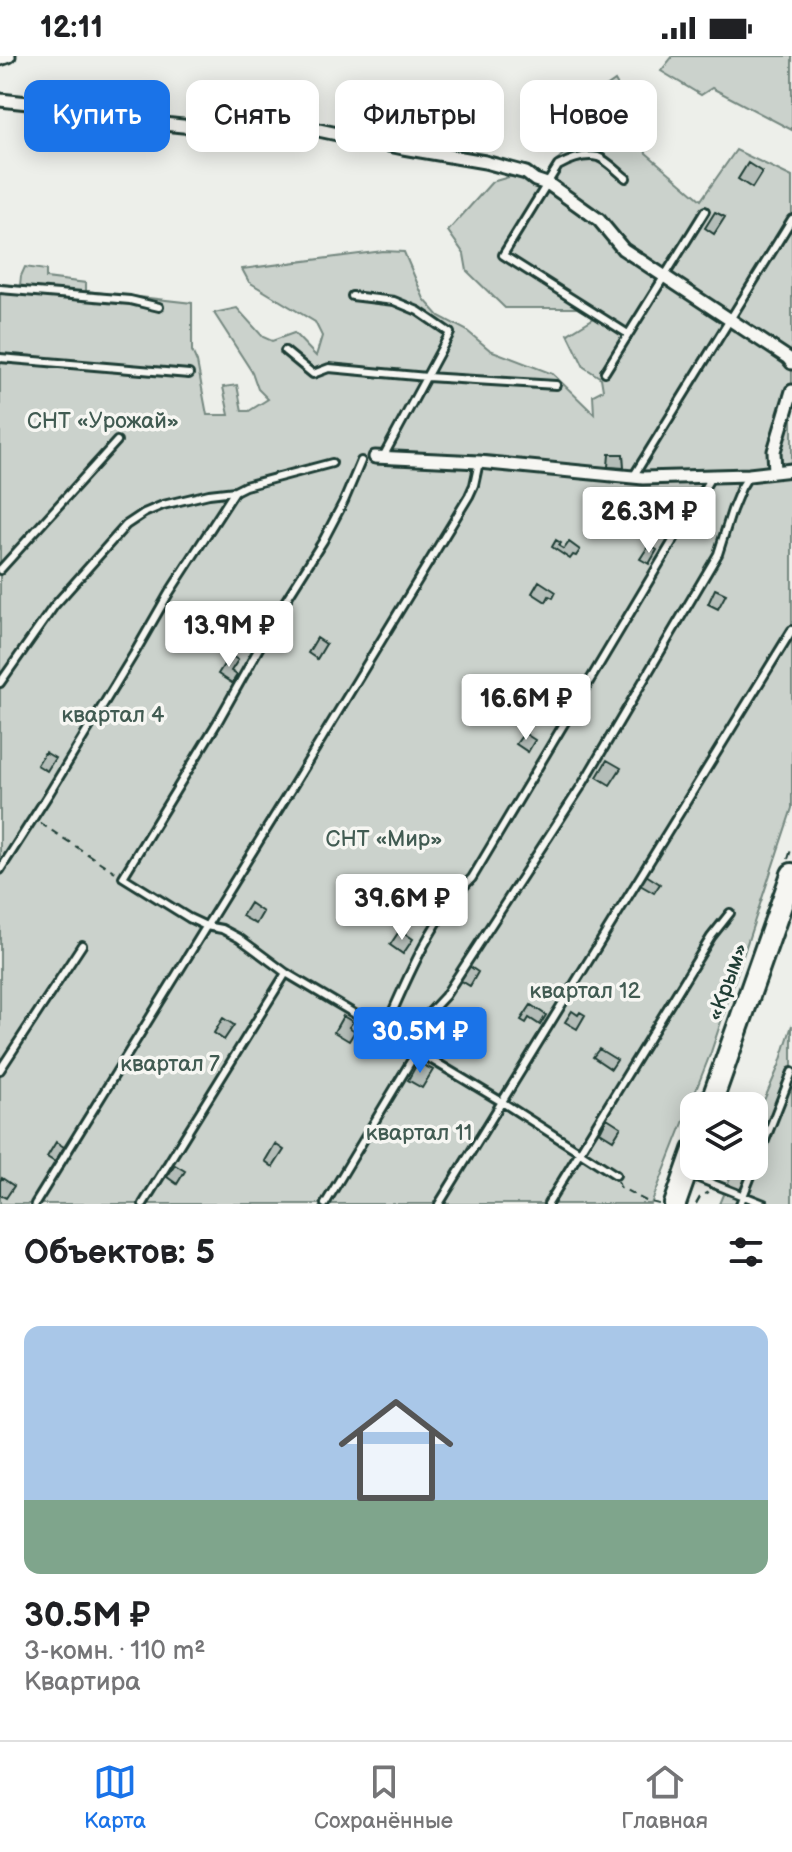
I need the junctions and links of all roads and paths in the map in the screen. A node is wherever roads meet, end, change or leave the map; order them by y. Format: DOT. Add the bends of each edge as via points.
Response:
graph roads {
  1 [pos="9,56"];
  2 [pos="0,59"];
  3 [pos="0,100"];
  4 [pos="626,178"];
  5 [pos="547,184"];
  6 [pos="705,211"];
  7 [pos="792,219"];
  8 [pos="664,276"];
  9 [pos="0,289"];
  10 [pos="352,296"];
  11 [pos="159,307"];
  12 [pos="729,319"];
  13 [pos="628,334"];
  14 [pos="285,351"];
  15 [pos="0,358"];
  16 [pos="792,363"];
  17 [pos="605,372"];
  18 [pos="189,374"];
  19 [pos="427,377"];
  20 [pos="556,385"];
  21 [pos="792,391"];
  22 [pos="117,441"];
  23 [pos="379,457"];
  24 [pos="361,461"];
  25 [pos="479,462"];
  26 [pos="332,463"];
  27 [pos="792,470"];
  28 [pos="775,472"];
  29 [pos="749,475"];
  30 [pos="712,476"];
  31 [pos="633,477"];
  32 [pos="235,491"];
  33 [pos="0,570"];
  34 [pos="792,630"];
  35 [pos="0,683"];
  36 [pos="33,817"];
  37 [pos="0,870"];
  38 [pos="792,874"];
  39 [pos="123,877"];
  40 [pos="730,913"];
  41 [pos="792,916"];
  42 [pos="206,926"];
  43 [pos="82,945"];
  44 [pos="286,973"];
  45 [pos="384,1031"];
  46 [pos="402,1042"];
  47 [pos="417,1051"];
  48 [pos="0,1070"];
  49 [pos="792,1072"];
  50 [pos="715,1092"];
  51 [pos="727,1092"];
  52 [pos="502,1102"];
  53 [pos="580,1152"];
  54 [pos="680,1174"];
  55 [pos="616,1175"];
  56 [pos="695,1180"];
  57 [pos="711,1180"];
  58 [pos="720,1186"];
  59 [pos="744,1195"];
  60 [pos="35,1204"];
  61 [pos="143,1204"];
  62 [pos="325,1204"];
  63 [pos="439,1204"];
  64 [pos="548,1204"];
  65 [pos="662,1204"];
  66 [pos="686,1204"];
  67 [pos="696,1204"];
  68 [pos="740,1204"];
  69 [pos="764,1204"];
  1 -- 2 [label="street"];
  3 -- 5 [label="street" via="212,129 281,122 503,166"];
  4 -- 5 [label="lane" via="599,157 579,158 558,166"];
  5 -- 8 [label="street" via="599,220 623,249"];
  5 -- 13 [label="lane" via="503,255"];
  6 -- 8 [label="lane"];
  7 -- 12 [label="lane"];
  8 -- 12 [label="street"];
  8 -- 13 [label="lane"];
  9 -- 11 [label="lane"];
  10 -- 19 [label="lane" via="394,301 450,333"];
  12 -- 16 [label="street"];
  12 -- 31 [label="lane"];
  13 -- 17 [label="lane"];
  14 -- 19 [label="lane" via="313,374 329,368"];
  15 -- 18 [label="lane"];
  19 -- 20 [label="lane"];
  19 -- 23 [label="lane"];
  21 -- 28 [label="street" via="774,451"];
  22 -- 33 [label="lane"];
  23 -- 25 [label="street"];
  24 -- 39 [label="lane" via="323,541"];
  25 -- 31 [label="street"];
  25 -- 42 [label="lane" via="469,496"];
  26 -- 32 [label="lane"];
  27 -- 28 [label="street"];
  28 -- 29 [label="street"];
  29 -- 30 [label="street"];
  29 -- 46 [label="lane" via="718,554 582,785 445,996"];
  30 -- 31 [label="street"];
  30 -- 45 [label="lane" via="472,878 415,960"];
  32 -- 35 [label="lane" via="163,505 126,525 54,606"];
  32 -- 36 [label="lane"];
  34 -- 52 [label="lane"];
  36 -- 37 [label="lane"];
  36 -- 39 [label="path"];
  38 -- 50 [label="highway, «Крым»"];
  39 -- 42 [label="lane"];
  40 -- 53 [label="lane"];
  41 -- 51 [label="highway"];
  42 -- 44 [label="lane" via="239,938"];
  42 -- 60 [label="lane"];
  43 -- 48 [label="lane"];
  44 -- 45 [label="lane"];
  44 -- 61 [label="lane"];
  45 -- 46 [label="lane"];
  46 -- 47 [label="lane"];
  47 -- 52 [label="lane"];
  47 -- 62 [label="lane"];
  49 -- 59 [label="lane"];
  52 -- 53 [label="lane"];
  52 -- 63 [label="lane"];
  53 -- 55 [label="lane"];
  53 -- 64 [label="lane"];
  54 -- 65 [label="highway"];
  55 -- 65 [label="path" via="620,1187"];
  56 -- 66 [label="highway"];
  57 -- 58 [label="lane"];
  58 -- 59 [label="lane"];
  58 -- 67 [label="path"];
  59 -- 68 [label="lane"];
  59 -- 69 [label="lane"];
}
